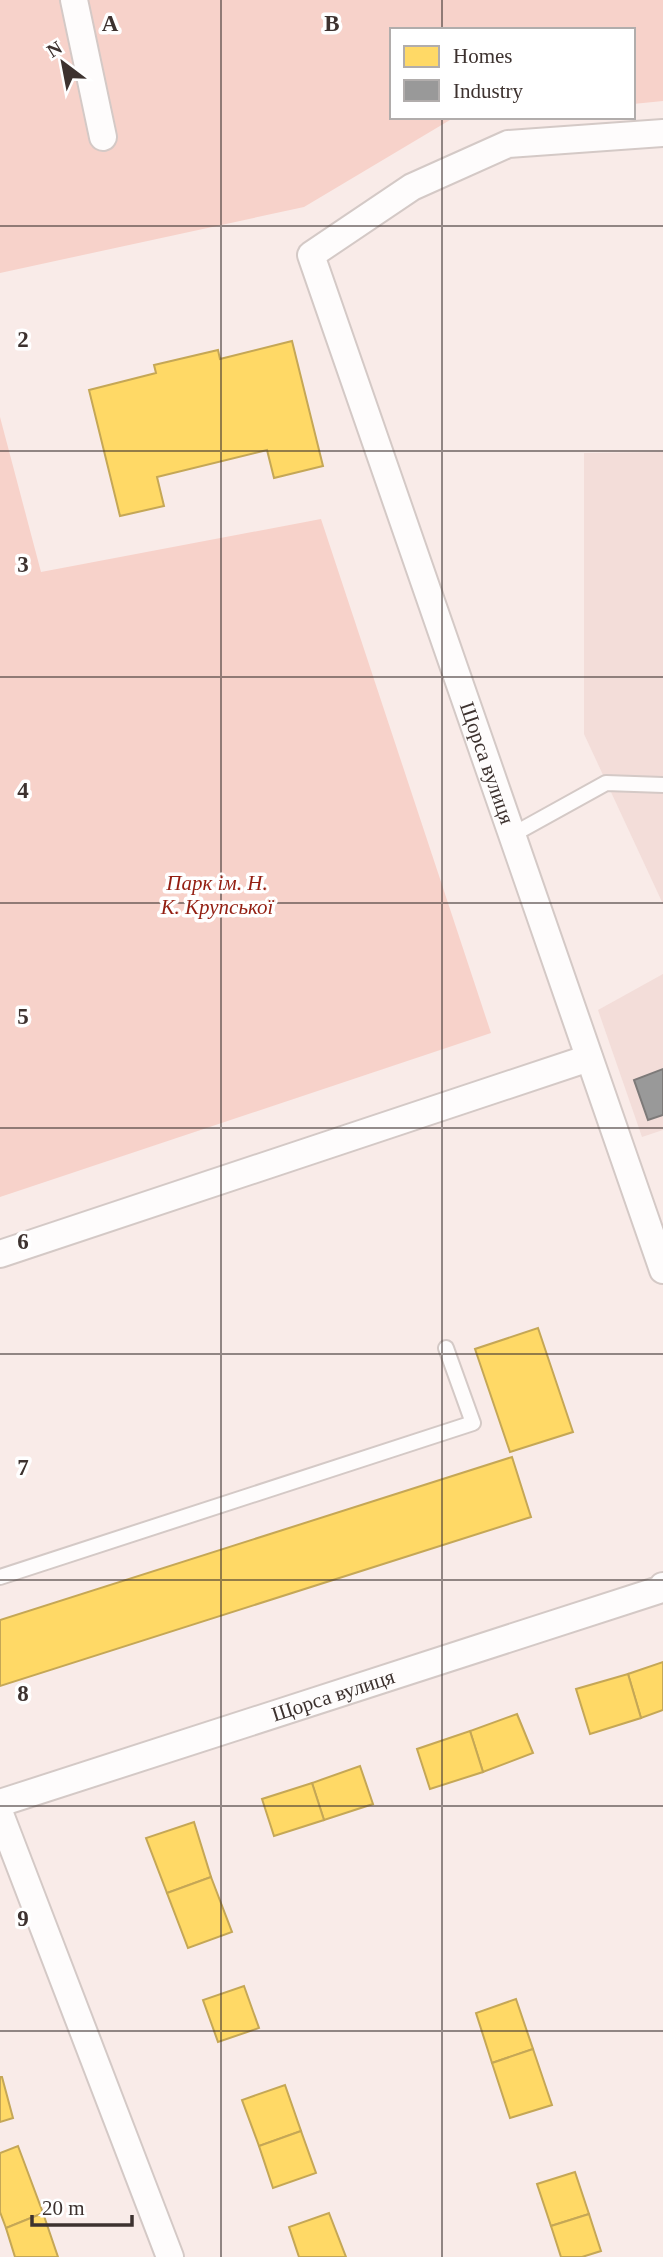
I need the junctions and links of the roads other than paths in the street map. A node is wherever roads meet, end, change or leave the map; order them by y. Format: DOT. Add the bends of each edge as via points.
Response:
graph roads {
  1 [pos="74,0"];
  2 [pos="663,133"];
  3 [pos="103,137"];
  4 [pos="663,785"];
  5 [pos="512,835"];
  6 [pos="589,1058"];
  7 [pos="0,1254"];
  8 [pos="662,1263"];
  9 [pos="446,1348"];
  10 [pos="0,1577"];
  11 [pos="663,1586"];
  12 [pos="0,1803"];
  13 [pos="0,1814"];
  14 [pos="170,2257"];
  1 -- 3 [label="street"];
  2 -- 5 [label="street, Щорса вулиця" via="508,144 412,187 311,255"];
  4 -- 5 [label="lane" via="606,783"];
  5 -- 6 [label="street, Щорса вулиця"];
  6 -- 7 [label="street"];
  6 -- 8 [label="street, Щорса вулиця"];
  9 -- 10 [label="lane" via="473,1423"];
  11 -- 12 [label="street, Щорса вулиця"];
  13 -- 14 [label="street"];
}
